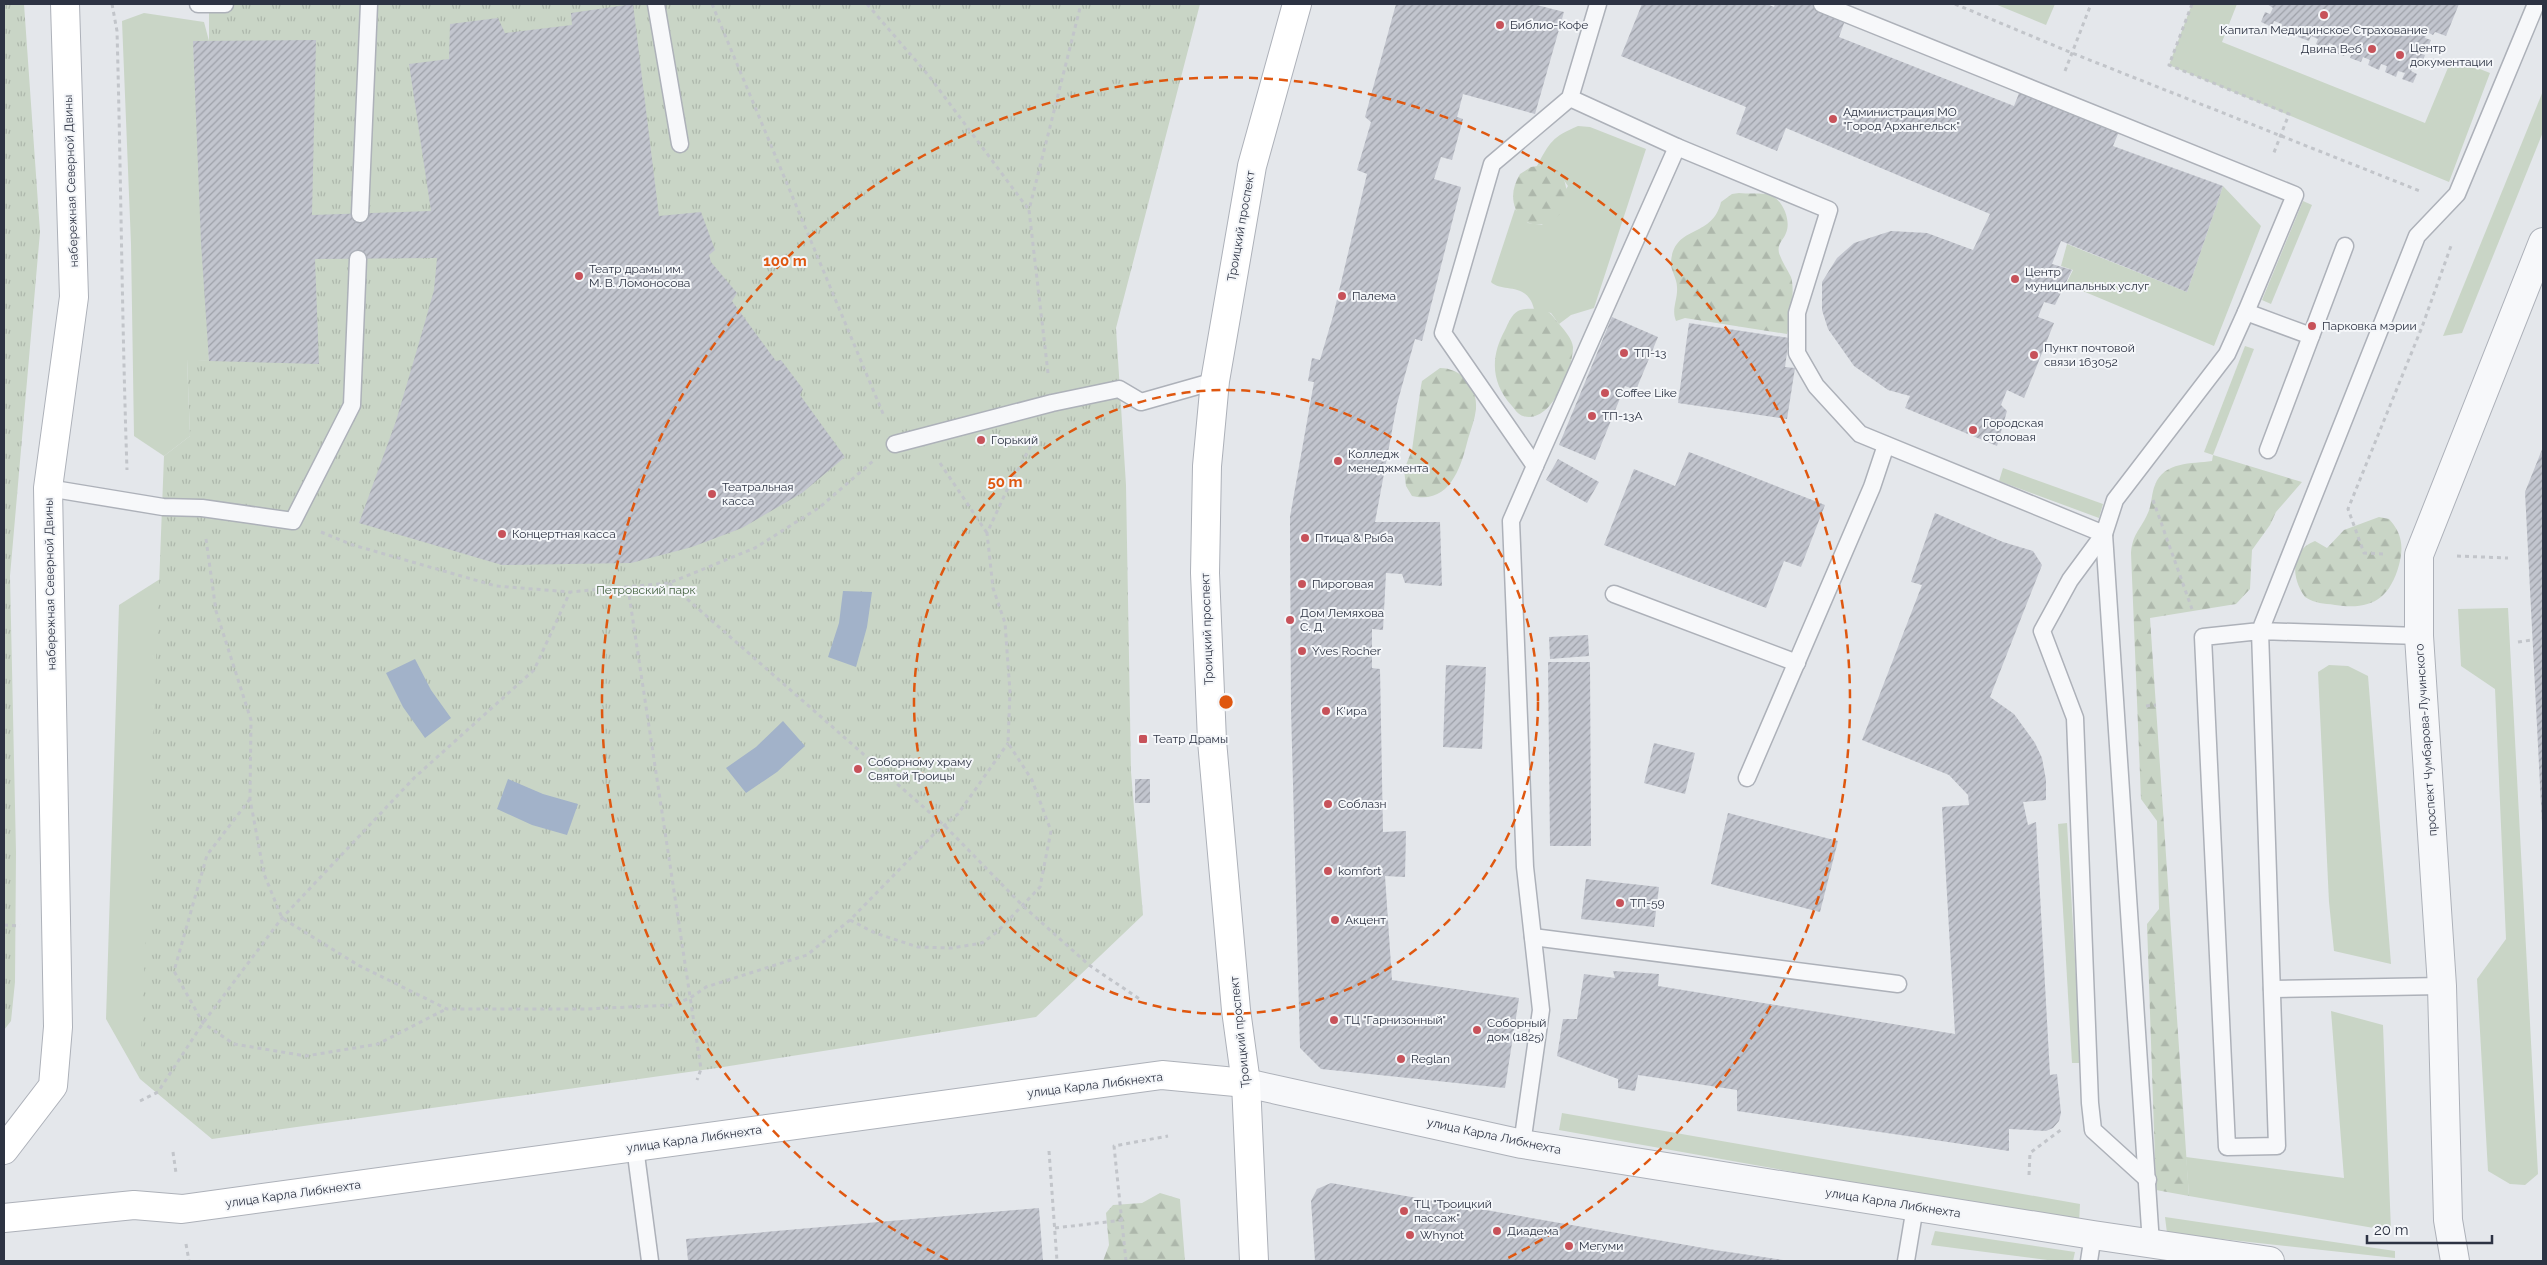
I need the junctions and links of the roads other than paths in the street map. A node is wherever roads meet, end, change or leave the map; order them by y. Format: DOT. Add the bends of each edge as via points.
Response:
graph roads {
  1 [pos="65,4"];
  2 [pos="198,4"];
  3 [pos="225,4"];
  4 [pos="369,4"];
  5 [pos="656,4"];
  6 [pos="1297,4"];
  7 [pos="1598,4"];
  8 [pos="1822,4"];
  9 [pos="2536,4"];
  10 [pos="1570,98"];
  11 [pos="680,144"];
  12 [pos="1677,148"];
  13 [pos="360,214"];
  14 [pos="2543,242"];
  15 [pos="2345,246"];
  16 [pos="358,259"];
  17 [pos="2246,312"];
  18 [pos="2311,336"];
  19 [pos="1215,381"];
  20 [pos="895,444"];
  21 [pos="1886,445"];
  22 [pos="2268,450"];
  23 [pos="1535,466"];
  24 [pos="48,488"];
  25 [pos="2104,534"];
  26 [pos="1614,594"];
  27 [pos="2260,631"];
  28 [pos="2419,636"];
  29 [pos="1797,663"];
  30 [pos="1747,778"];
  31 [pos="1532,936"];
  32 [pos="1898,984"];
  33 [pos="2442,986"];
  34 [pos="2272,989"];
  35 [pos="1246,1083"];
  36 [pos="1522,1144"];
  37 [pos="635,1147"];
  38 [pos="4,1150"];
  39 [pos="2148,1180"];
  40 [pos="1915,1207"];
  41 [pos="4,1218"];
  42 [pos="2151,1244"];
  43 [pos="2091,1248"];
  44 [pos="650,1261"];
  45 [pos="1254,1261"];
  46 [pos="1906,1261"];
  47 [pos="2262,1261"];
  48 [pos="2455,1261"];
  1 -- 24 [label="street, набережная Северной Двины" via="74,297"];
  2 -- 3 [label="lane"];
  4 -- 13 [label="lane"];
  5 -- 11 [label="lane"];
  6 -- 19 [label="street, Троицкий проспект" via="1252,166"];
  7 -- 10 [label="lane"];
  8 -- 17 [label="lane" via="2295,195"];
  9 -- 27 [label="lane" via="2457,194 2417,236"];
  10 -- 12 [label="lane"];
  10 -- 23 [label="lane" via="1492,164 1443,334"];
  12 -- 21 [label="lane" via="1829,210 1797,313 1797,353 1816,386 1860,434"];
  12 -- 23 [label="lane"];
  14 -- 28 [label="street, проспект Чумбарова-Лучинского" via="2419,555"];
  15 -- 18 [label="lane"];
  16 -- 24 [label="lane" via="352,405 293,521 202,508 163,507"];
  17 -- 18 [label="lane"];
  17 -- 25 [label="lane" via="2226,354 2115,500"];
  18 -- 22 [label="lane"];
  19 -- 20 [label="lane" via="1141,402 1119,390 1052,402"];
  19 -- 35 [label="street, Троицкий проспект" via="1205,514 1212,741 1236,1010"];
  21 -- 25 [label="lane"];
  21 -- 29 [label="lane" via="1872,488"];
  23 -- 31 [label="lane" via="1511,521 1525,867"];
  24 -- 38 [label="street, набережная Северной Двины" via="58,1026 53,1086"];
  25 -- 39 [label="lane"];
  25 -- 39 [label="lane" via="2070,580 2042,631 2075,718 2093,1130"];
  26 -- 29 [label="lane"];
  27 -- 28 [label="lane"];
  27 -- 34 [label="lane"];
  27 -- 34 [label="lane" via="2202,637 2227,1147 2277,1146"];
  28 -- 33 [label="street, проспект Чумбарова-Лучинского"];
  29 -- 30 [label="lane"];
  31 -- 32 [label="lane"];
  31 -- 36 [label="lane" via="1540,1010"];
  33 -- 34 [label="lane"];
  33 -- 48 [label="street, проспект Чумбарова-Лучинского" via="2448,1220"];
  35 -- 36 [label="street, улица Карла Либкнехта"];
  35 -- 37 [label="street, улица Карла Либкнехта" via="1162,1075"];
  35 -- 45 [label="street, Троицкий проспект"];
  36 -- 40 [label="street, улица Карла Либкнехта"];
  37 -- 41 [label="street, улица Карла Либкнехта" via="182,1209 134,1204"];
  37 -- 44 [label="lane"];
  39 -- 42 [label="lane"];
  40 -- 43 [label="street, улица Карла Либкнехта"];
  40 -- 46 [label="lane"];
  42 -- 43 [label="street, улица Карла Либкнехта"];
  42 -- 47 [label="street, улица Карла Либкнехта"];
}
